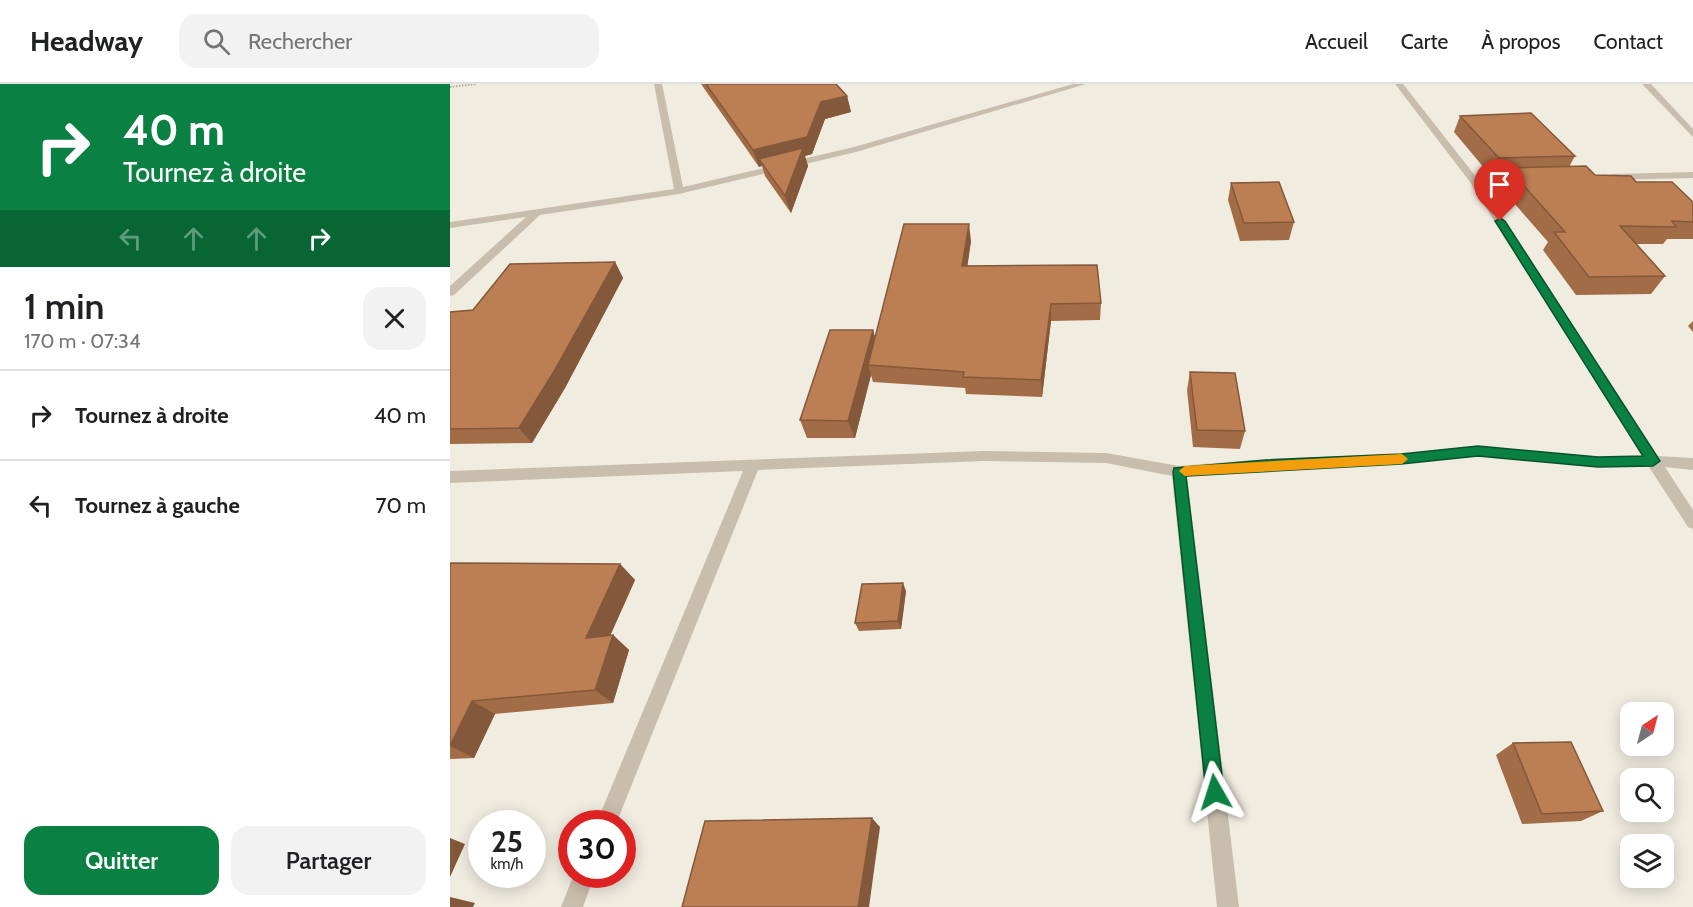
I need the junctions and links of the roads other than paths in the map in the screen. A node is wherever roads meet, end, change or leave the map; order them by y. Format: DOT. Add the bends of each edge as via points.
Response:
graph roads {
  1 [pos="658,84"];
  2 [pos="1082,84"];
  3 [pos="1399,84"];
  4 [pos="1646,84"];
  5 [pos="1693,134"];
  6 [pos="1693,175"];
  7 [pos="1601,177"];
  8 [pos="1532,179"];
  9 [pos="1474,181"];
  10 [pos="679,191"];
  11 [pos="537,212"];
  12 [pos="450,225"];
  13 [pos="450,292"];
  14 [pos="1653,461"];
  15 [pos="753,464"];
  16 [pos="1693,464"];
  17 [pos="1179,472"];
  18 [pos="450,477"];
  19 [pos="1693,523"];
  20 [pos="612,810"];
  21 [pos="579,888"];
  22 [pos="572,907"];
  23 [pos="1228,907"];
  1 -- 10 [label="street"];
  2 -- 10 [label="street" via="856,149"];
  3 -- 9 [label="street"];
  4 -- 5 [label="street"];
  6 -- 7 [label="street"];
  8 -- 9 [label="street"];
  9 -- 14 [label="street"];
  10 -- 11 [label="street"];
  11 -- 12 [label="street"];
  11 -- 13 [label="street"];
  14 -- 16 [label="street"];
  14 -- 17 [label="street" via="1598,462 1478,451"];
  14 -- 19 [label="street"];
  15 -- 17 [label="street" via="984,456 1106,458"];
  15 -- 18 [label="street"];
  15 -- 20 [label="street"];
  17 -- 23 [label="street"];
  21 -- 22 [label="street"];
}
